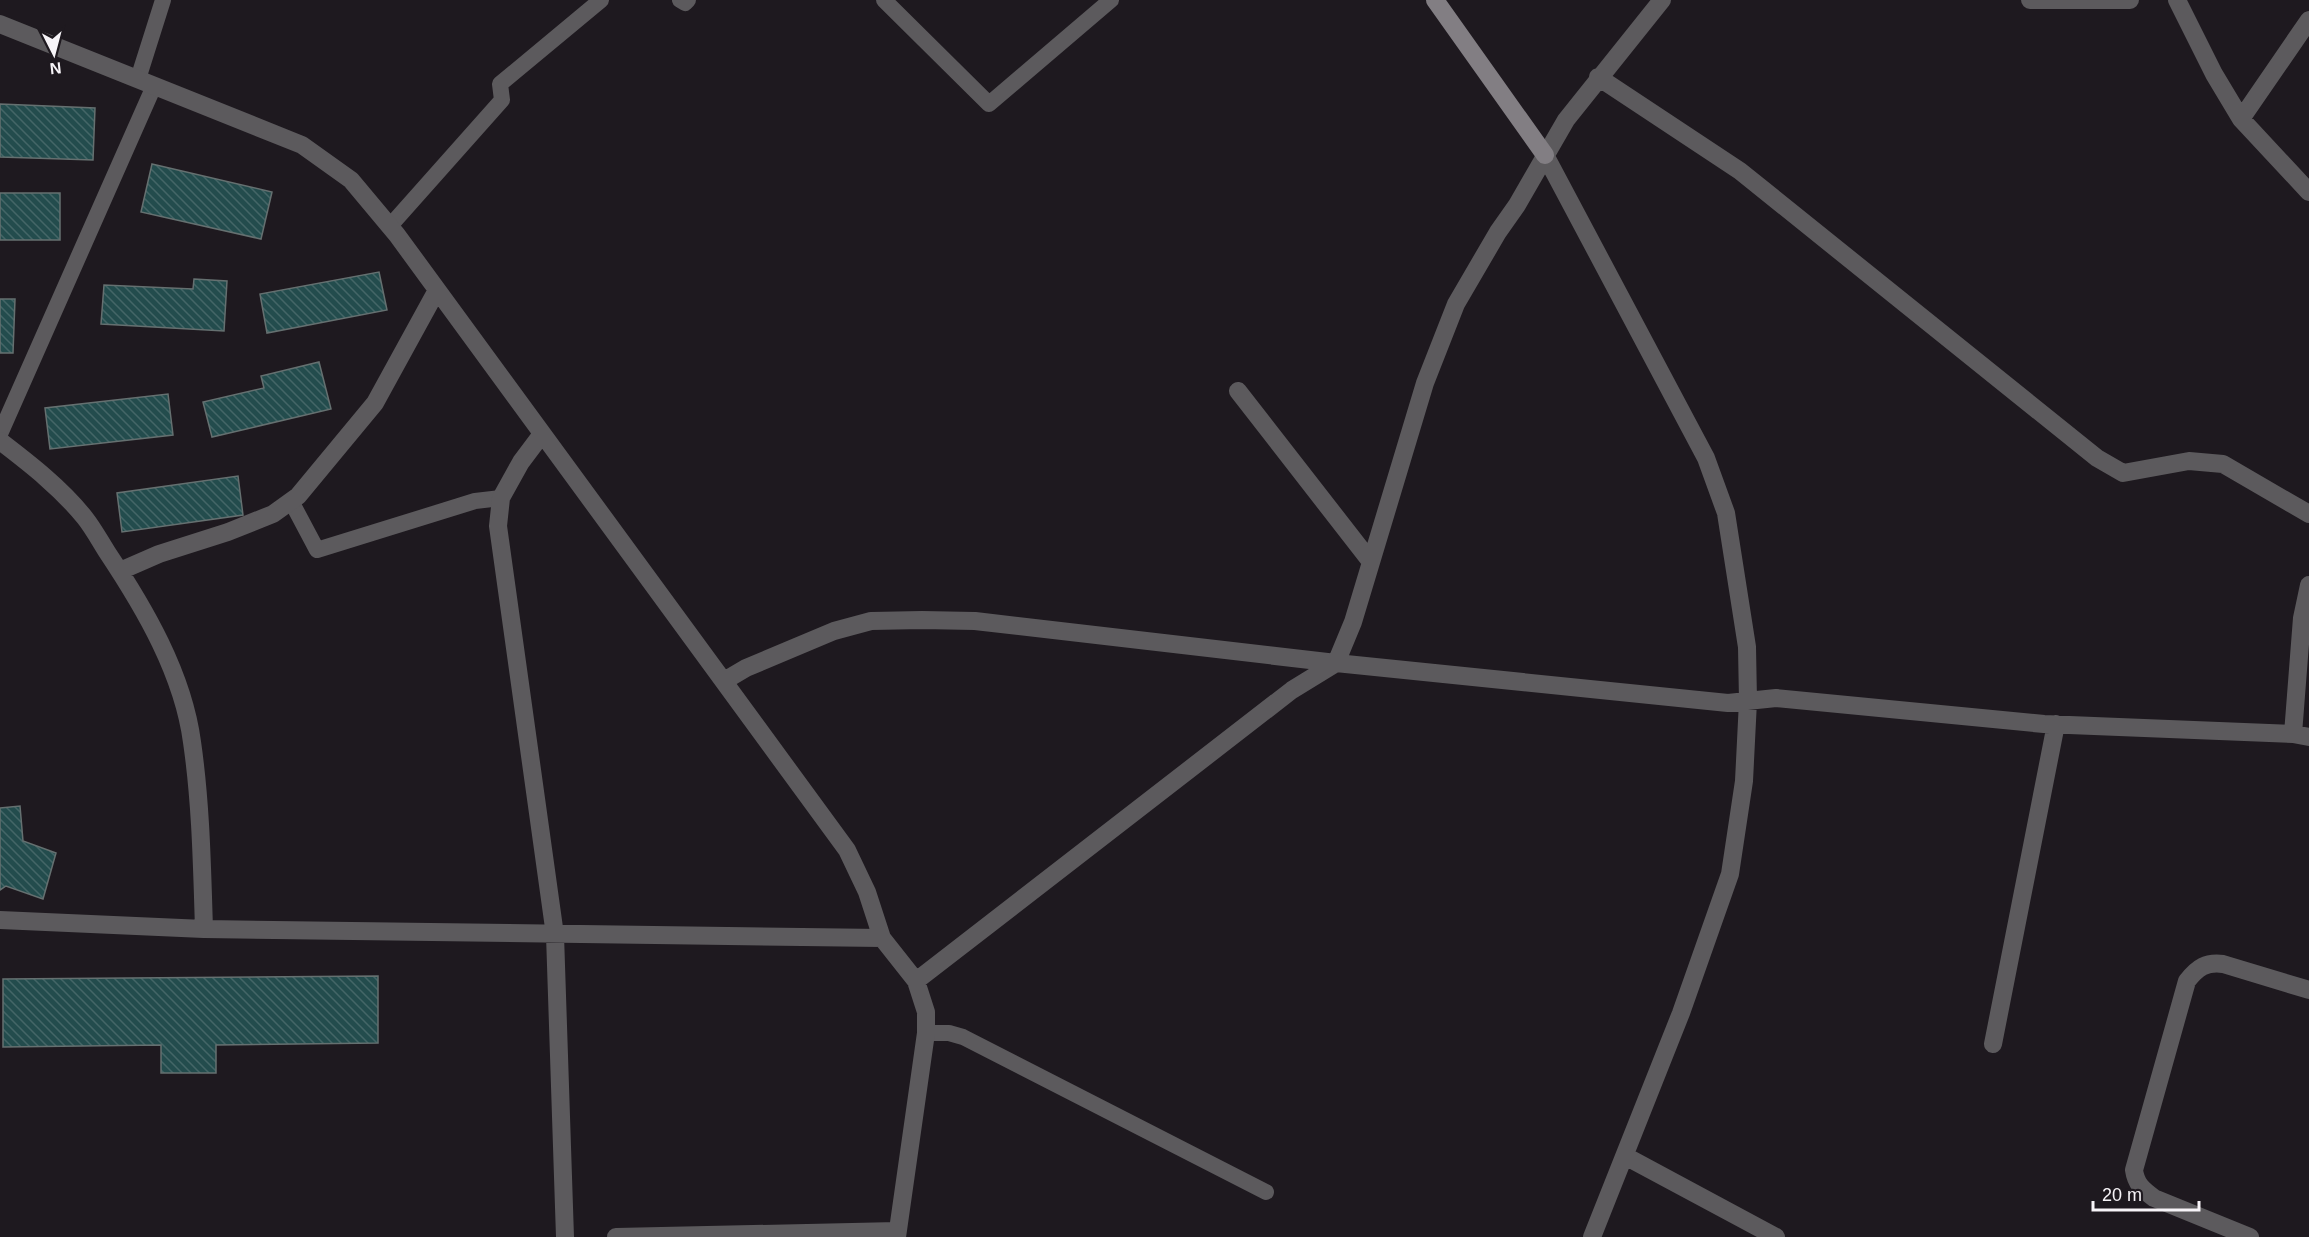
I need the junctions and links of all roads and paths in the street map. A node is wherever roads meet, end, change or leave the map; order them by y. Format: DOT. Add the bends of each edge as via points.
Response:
graph roads {
  1 [pos="163,0"];
  2 [pos="601,0"];
  3 [pos="680,0"];
  4 [pos="688,0"];
  5 [pos="884,0"];
  6 [pos="1112,0"];
  7 [pos="1435,0"];
  8 [pos="1662,0"];
  9 [pos="2030,0"];
  10 [pos="2130,0"];
  11 [pos="2177,0"];
  12 [pos="2309,20"];
  13 [pos="0,24"];
  14 [pos="1598,77"];
  15 [pos="146,83"];
  16 [pos="2241,119"];
  17 [pos="1545,154"];
  18 [pos="2309,192"];
  19 [pos="390,226"];
  20 [pos="437,290"];
  21 [pos="1238,391"];
  22 [pos="0,434"];
  23 [pos="542,434"];
  24 [pos="0,441"];
  25 [pos="501,498"];
  26 [pos="291,501"];
  27 [pos="2309,514"];
  28 [pos="1371,562"];
  29 [pos="120,572"];
  30 [pos="2309,585"];
  31 [pos="1336,663"];
  32 [pos="724,681"];
  33 [pos="1748,701"];
  34 [pos="2056,724"];
  35 [pos="2301,736"];
  36 [pos="0,920"];
  37 [pos="204,929"];
  38 [pos="555,935"];
  39 [pos="882,938"];
  40 [pos="916,981"];
  41 [pos="2309,990"];
  42 [pos="926,1033"];
  43 [pos="1993,1044"];
  44 [pos="1625,1156"];
  45 [pos="1266,1192"];
  46 [pos="897,1234"];
  47 [pos="565,1237"];
  48 [pos="616,1237"];
  49 [pos="1592,1237"];
  50 [pos="1776,1237"];
  51 [pos="2250,1237"];
  1 -- 15 [label="lane"];
  2 -- 19 [label="lane" via="500,84 502,100"];
  3 -- 4 [label="lane"];
  5 -- 6 [label="lane" via="988,104"];
  7 -- 17 [label="street"];
  8 -- 14 [label="street"];
  9 -- 10 [label="street"];
  11 -- 16 [label="street"];
  12 -- 16 [label="street"];
  13 -- 15 [label="street"];
  14 -- 17 [label="street"];
  14 -- 27 [label="street" via="1740,171 2097,458 2123,472 2189,461 2223,464"];
  15 -- 19 [label="street" via="302,145 351,180"];
  15 -- 22 [label="lane"];
  16 -- 18 [label="street"];
  17 -- 28 [label="street" via="1456,304 1425,383"];
  17 -- 33 [label="street" via="1706,458 1726,513 1737,576 1747,647"];
  19 -- 20 [label="street"];
  20 -- 23 [label="street"];
  20 -- 26 [label="street" via="375,403"];
  21 -- 28 [label="street"];
  23 -- 25 [label="street"];
  23 -- 32 [label="street"];
  24 -- 29 [label="street" via="38,471 84,517"];
  25 -- 26 [label="lane" via="475,501 317,550"];
  25 -- 38 [label="street" via="498,526"];
  26 -- 29 [label="street" via="273,514 159,554"];
  28 -- 31 [label="street"];
  29 -- 37 [label="street" via="155,632 178,685 192,740"];
  30 -- 35 [label="street" via="2302,618"];
  31 -- 32 [label="street" via="975,621 871,621 834,631"];
  31 -- 33 [label="street" via="1728,703"];
  31 -- 40 [label="street" via="1292,690"];
  32 -- 39 [label="street" via="847,850 867,892"];
  33 -- 34 [label="street" via="1776,698"];
  33 -- 44 [label="street" via="1744,781 1730,874"];
  34 -- 35 [label="street"];
  34 -- 43 [label="street"];
  36 -- 37 [label="street"];
  37 -- 38 [label="street"];
  38 -- 39 [label="street"];
  38 -- 47 [label="street"];
  39 -- 40 [label="street"];
  40 -- 42 [label="street" via="926,1012"];
  41 -- 51 [label="street" via="2223,964 2209,963 2196,969 2187,981 2133,1170 2141,1189 2154,1198"];
  42 -- 45 [label="lane" via="963,1037"];
  42 -- 46 [label="street"];
  44 -- 49 [label="street"];
  44 -- 50 [label="street"];
  46 -- 48 [label="street"];
}
